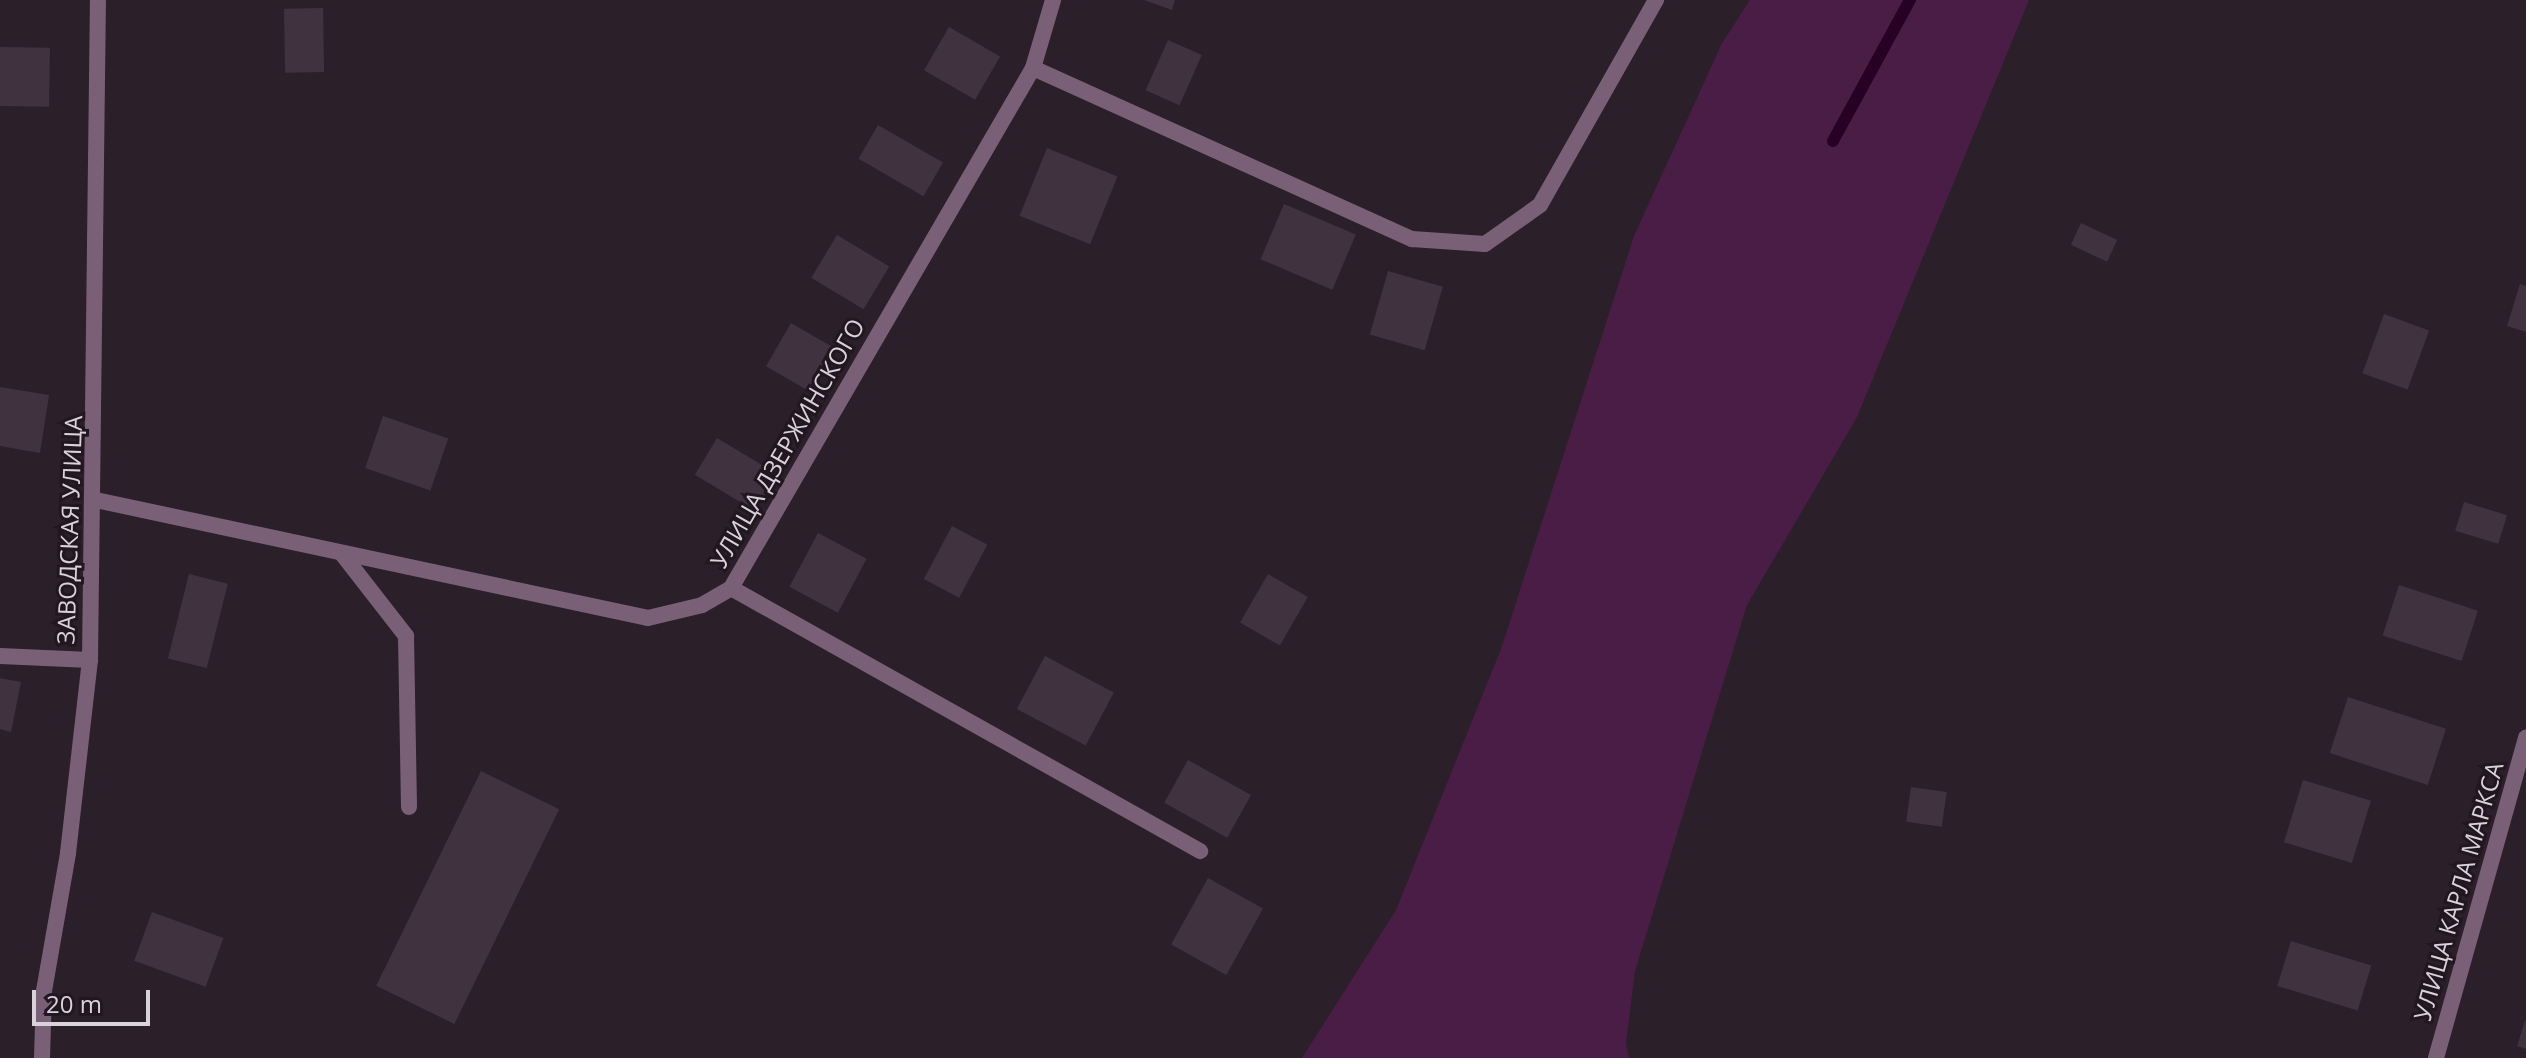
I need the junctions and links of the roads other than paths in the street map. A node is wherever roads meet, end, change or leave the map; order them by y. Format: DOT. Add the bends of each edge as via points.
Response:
graph roads {
  1 [pos="98,0"];
  2 [pos="1053,0"];
  3 [pos="1656,0"];
  4 [pos="1033,68"];
  5 [pos="96,500"];
  6 [pos="343,555"];
  7 [pos="731,588"];
  8 [pos="0,656"];
  9 [pos="90,660"];
  10 [pos="2526,737"];
  11 [pos="409,807"];
  12 [pos="1200,851"];
  13 [pos="42,1058"];
  14 [pos="2436,1058"];
  1 -- 5 [label="street, ЗАВОДСКАЯ УЛИЦА"];
  2 -- 4 [label="street, УЛИЦА ДЗЕРЖИНСКОГО"];
  3 -- 4 [label="street" via="1540,205 1485,244 1412,239"];
  4 -- 7 [label="street, УЛИЦА ДЗЕРЖИНСКОГО"];
  5 -- 6 [label="street, УЛИЦА ДЗЕРЖИНСКОГО"];
  5 -- 9 [label="street, ЗАВОДСКАЯ УЛИЦА"];
  6 -- 7 [label="street, УЛИЦА ДЗЕРЖИНСКОГО" via="648,618 702,605"];
  6 -- 11 [label="street" via="406,636"];
  7 -- 12 [label="street"];
  8 -- 9 [label="street"];
  9 -- 13 [label="street, ЗАВОДСКАЯ УЛИЦА" via="68,853 44,991"];
  10 -- 14 [label="street, УЛИЦА КАРЛА МАРКСА"];
}
